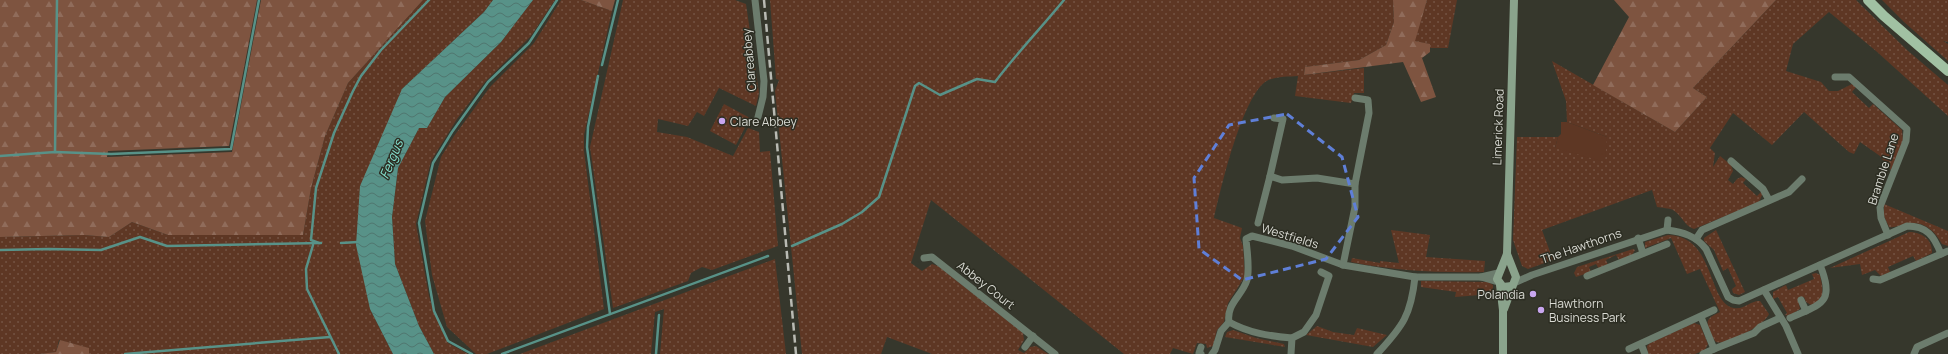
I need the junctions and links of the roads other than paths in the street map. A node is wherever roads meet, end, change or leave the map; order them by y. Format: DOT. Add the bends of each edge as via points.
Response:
graph roads {
  1 [pos="755,0"];
  2 [pos="1514,0"];
  3 [pos="1868,0"];
  4 [pos="1948,71"];
  5 [pos="1835,77"];
  6 [pos="1355,98"];
  7 [pos="758,118"];
  8 [pos="1274,118"];
  9 [pos="1731,161"];
  10 [pos="1270,176"];
  11 [pos="1802,179"];
  12 [pos="1355,184"];
  13 [pos="1768,200"];
  14 [pos="1668,220"];
  15 [pos="1258,223"];
  16 [pos="1667,230"];
  17 [pos="1888,235"];
  18 [pos="1638,238"];
  19 [pos="1696,239"];
  20 [pos="1667,244"];
  21 [pos="1948,251"];
  22 [pos="1643,253"];
  23 [pos="1507,254"];
  24 [pos="1941,254"];
  25 [pos="924,258"];
  26 [pos="1343,265"];
  27 [pos="1820,265"];
  28 [pos="1321,272"];
  29 [pos="1500,272"];
  30 [pos="1514,273"];
  31 [pos="1532,275"];
  32 [pos="1587,276"];
  33 [pos="1415,277"];
  34 [pos="1481,277"];
  35 [pos="1872,279"];
  36 [pos="1499,284"];
  37 [pos="1513,285"];
  38 [pos="1764,290"];
  39 [pos="1801,300"];
  40 [pos="1503,310"];
  41 [pos="1714,310"];
  42 [pos="1806,311"];
  43 [pos="1701,316"];
  44 [pos="1780,318"];
  45 [pos="1790,318"];
  46 [pos="1229,322"];
  47 [pos="1948,333"];
  48 [pos="1033,336"];
  49 [pos="1292,338"];
  50 [pos="1640,344"];
  51 [pos="1025,347"];
  52 [pos="1629,349"];
  53 [pos="1714,349"];
  54 [pos="1055,354"];
  55 [pos="1212,354"];
  56 [pos="1291,354"];
  57 [pos="1377,354"];
  58 [pos="1503,354"];
  59 [pos="1645,354"];
  60 [pos="1703,354"];
  61 [pos="1798,354"];
  62 [pos="1914,354"];
  1 -- 7 [label="street, Clareabbey" via="764,81"];
  2 -- 23 [label="main road, Limerick Road"];
  3 -- 4 [label="main road"];
  5 -- 17 [label="street, Bramble Lane" via="1848,78 1906,129 1906,141 1880,207 1881,218"];
  6 -- 12 [label="street" via="1368,100 1369,113"];
  8 -- 10 [label="street, Westfields" via="1283,119"];
  9 -- 13 [label="street" via="1738,171 1763,189"];
  10 -- 12 [label="street" via="1282,180 1317,178"];
  10 -- 15 [label="street, Westfields"];
  11 -- 13 [label="street" via="1789,192"];
  12 -- 26 [label="street" via="1355,208"];
  13 -- 19 [label="street" via="1702,230"];
  14 -- 16 [label="street"];
  16 -- 18 [label="street, The Hawthorns"];
  16 -- 19 [label="street, The Hawthorns" via="1682,232"];
  17 -- 24 [label="street" via="1907,226 1925,228 1936,241"];
  17 -- 27 [label="street, The Hawthorns"];
  18 -- 22 [label="street, The Hawthorns"];
  18 -- 31 [label="street, The Hawthorns"];
  19 -- 38 [label="street, The Hawthorns" via="1706,250 1728,297 1738,302"];
  20 -- 22 [label="street"];
  21 -- 24 [label="street"];
  22 -- 32 [label="street"];
  23 -- 29 [label="main road, Limerick Road"];
  23 -- 30 [label="main road, Limerick Road"];
  24 -- 35 [label="street" via="1880,280"];
  25 -- 48 [label="street, Abbey Court" via="932,257"];
  26 -- 33 [label="street, Westfields"];
  26 -- 46 [label="street, Westfields" via="1292,246 1252,236 1246,240 1247,279 1230,306"];
  27 -- 38 [label="street, The Hawthorns"];
  27 -- 42 [label="street" via="1824,274 1825,298 1821,304"];
  28 -- 49 [label="street" via="1329,276 1316,314 1304,332"];
  29 -- 30 [label="main road" via="1507,269"];
  29 -- 34 [label="street, Westfields"];
  29 -- 36 [label="main road"];
  30 -- 31 [label="street, The Hawthorns"];
  30 -- 37 [label="main road"];
  31 -- 37 [label="street, The Hawthorns"];
  33 -- 34 [label="street, Westfields"];
  33 -- 57 [label="street" via="1413,298 1407,316"];
  34 -- 36 [label="street, Westfields"];
  36 -- 37 [label="main road" via="1506,288"];
  36 -- 40 [label="main road"];
  37 -- 40 [label="main road"];
  38 -- 44 [label="street"];
  39 -- 42 [label="street"];
  40 -- 58 [label="main road"];
  41 -- 43 [label="street"];
  42 -- 45 [label="street"];
  43 -- 50 [label="street"];
  43 -- 53 [label="street"];
  44 -- 53 [label="street" via="1760,326 1754,333"];
  44 -- 61 [label="street"];
  46 -- 49 [label="street" via="1244,330"];
  46 -- 55 [label="street, Westfields" via="1221,331"];
  47 -- 62 [label="street" via="1917,347"];
  48 -- 51 [label="street"];
  48 -- 54 [label="street, Abbey Court"];
  49 -- 56 [label="street"];
  50 -- 52 [label="street"];
  50 -- 59 [label="street"];
  53 -- 60 [label="street"];
}
